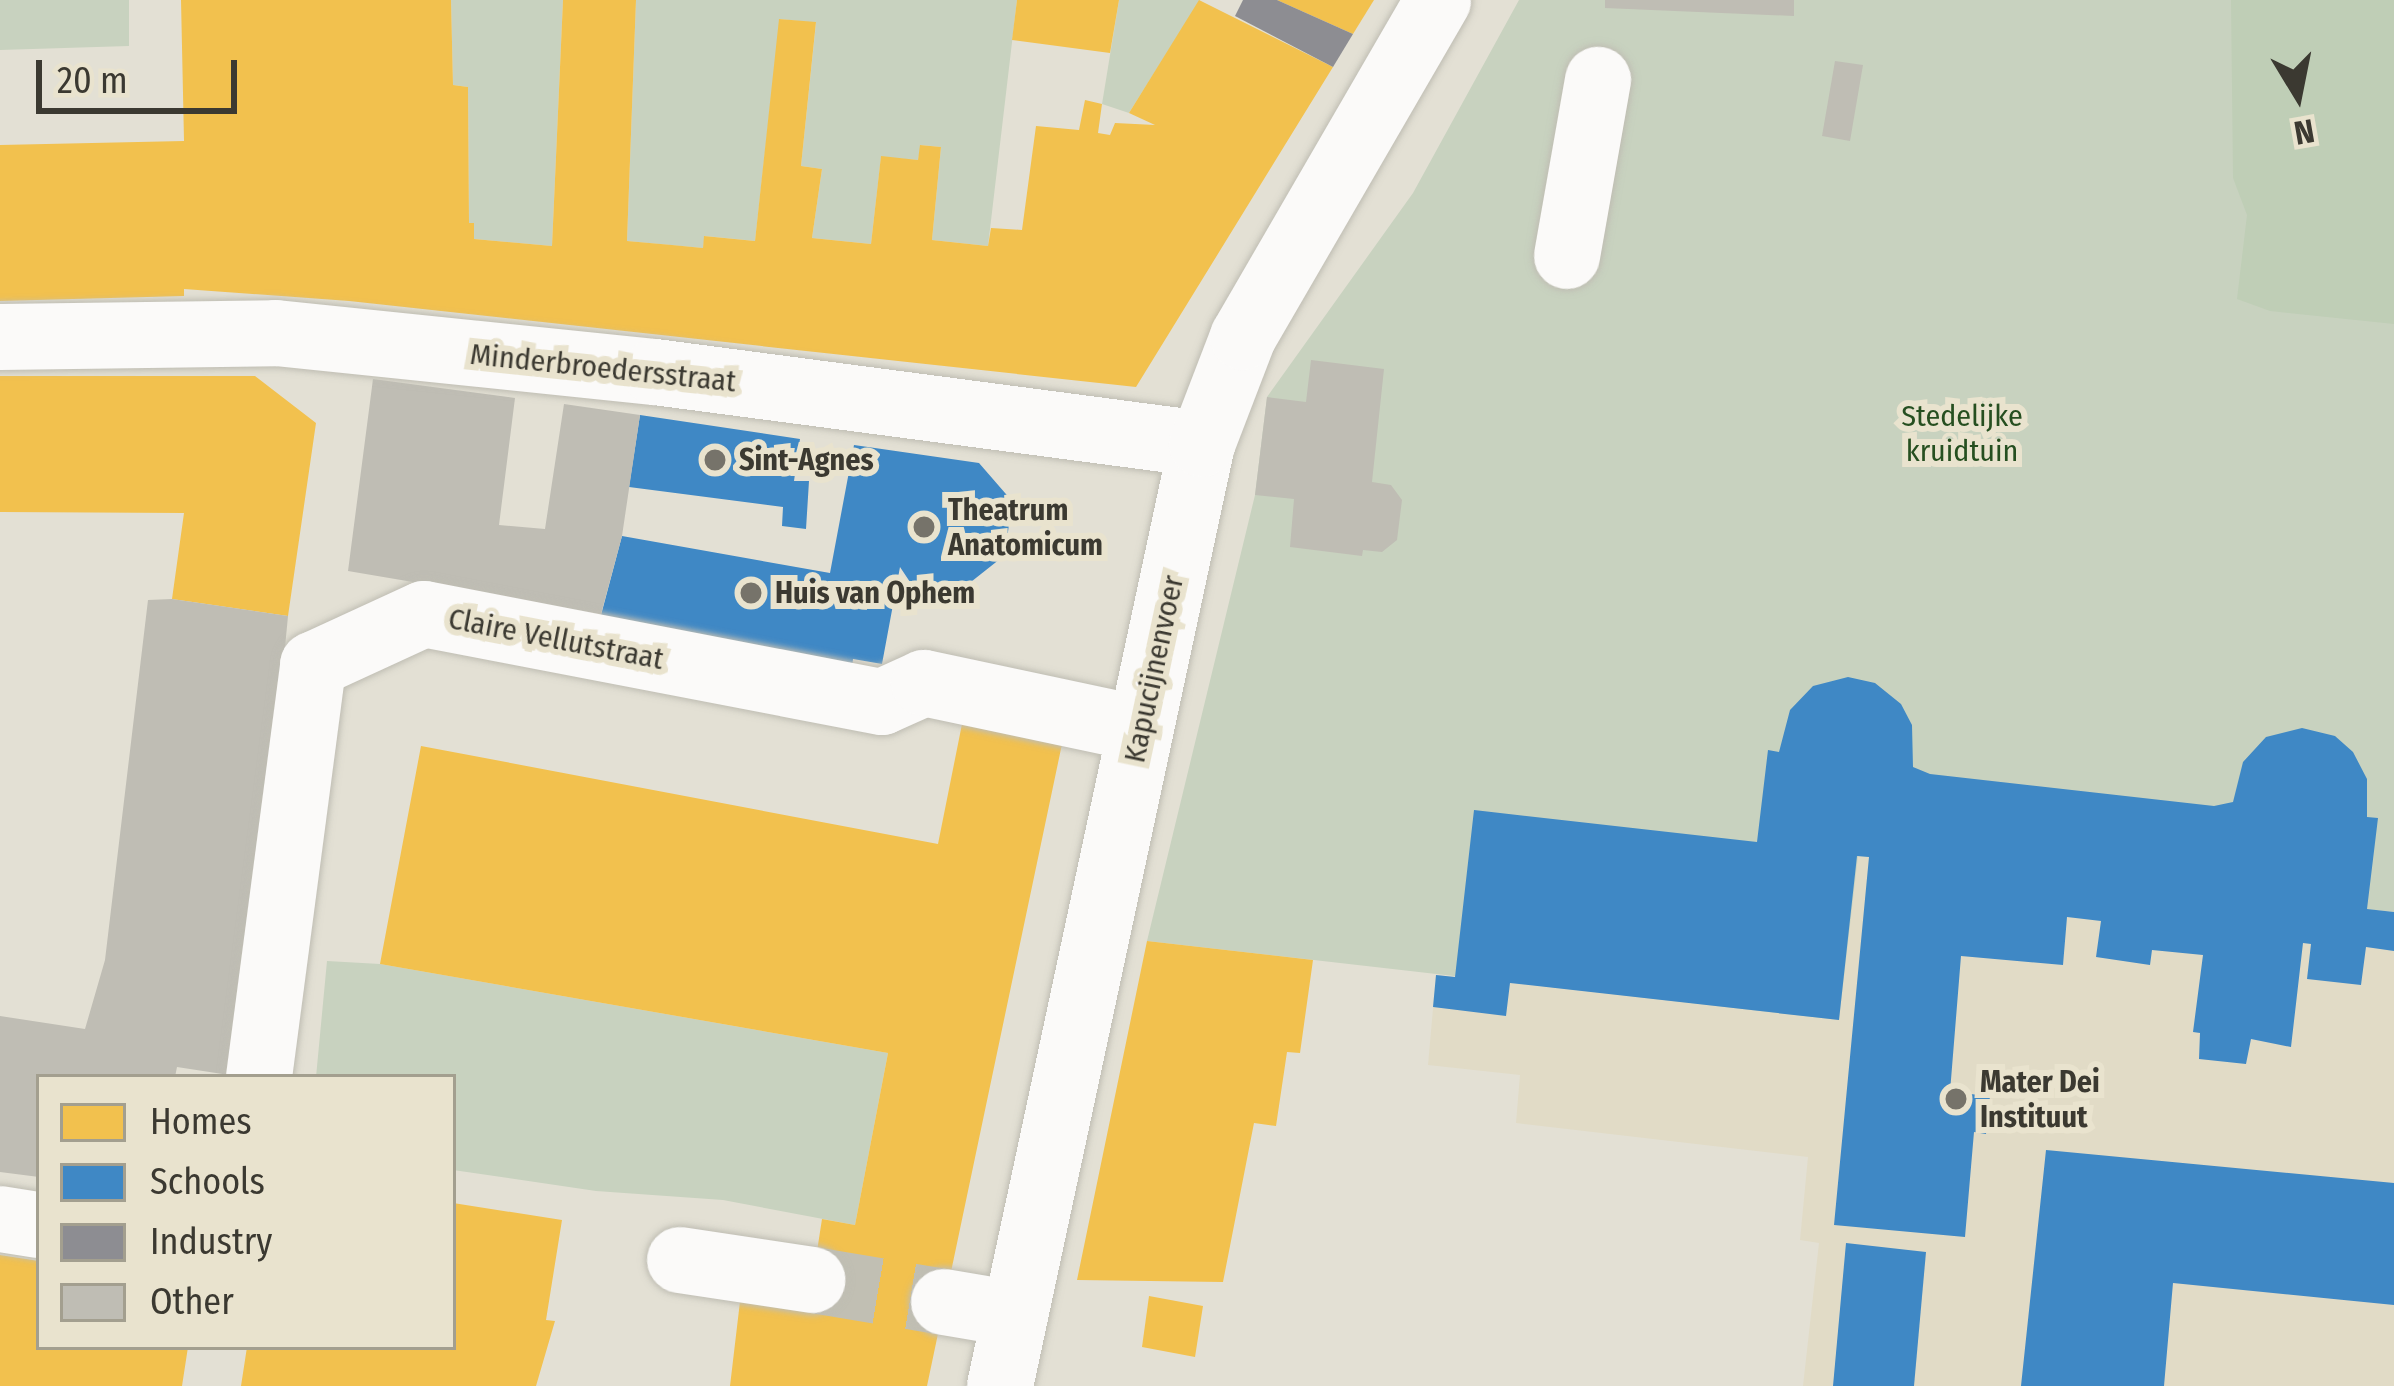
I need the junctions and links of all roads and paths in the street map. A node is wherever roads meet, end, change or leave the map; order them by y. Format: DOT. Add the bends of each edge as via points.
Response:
graph roads {
  1 [pos="1438,0"];
  2 [pos="1598,80"];
  3 [pos="1567,256"];
  4 [pos="0,337"];
  5 [pos="1202,444"];
  6 [pos="1140,729"];
  7 [pos="259,1074"];
  8 [pos="0,1219"];
  9 [pos="36,1225"];
  10 [pos="680,1260"];
  11 [pos="813,1280"];
  12 [pos="944,1302"];
  13 [pos="1015,1314"];
  14 [pos="1000,1386"];
  1 -- 5 [label="street, Kapucijnenvoer" via="1243,337"];
  2 -- 3 [label="street"];
  4 -- 5 [label="street, Minderbroedersstraat" via="276,333 655,372"];
  5 -- 6 [label="street, Kapucijnenvoer"];
  6 -- 7 [label="street, Claire Vellutstraat" via="924,683 882,702 424,614 314,665"];
  6 -- 13 [label="street, Kapucijnenvoer"];
  8 -- 9 [label="street"];
  10 -- 11 [label="street"];
  12 -- 13 [label="street"];
  13 -- 14 [label="street, Kapucijnenvoer"];
}
